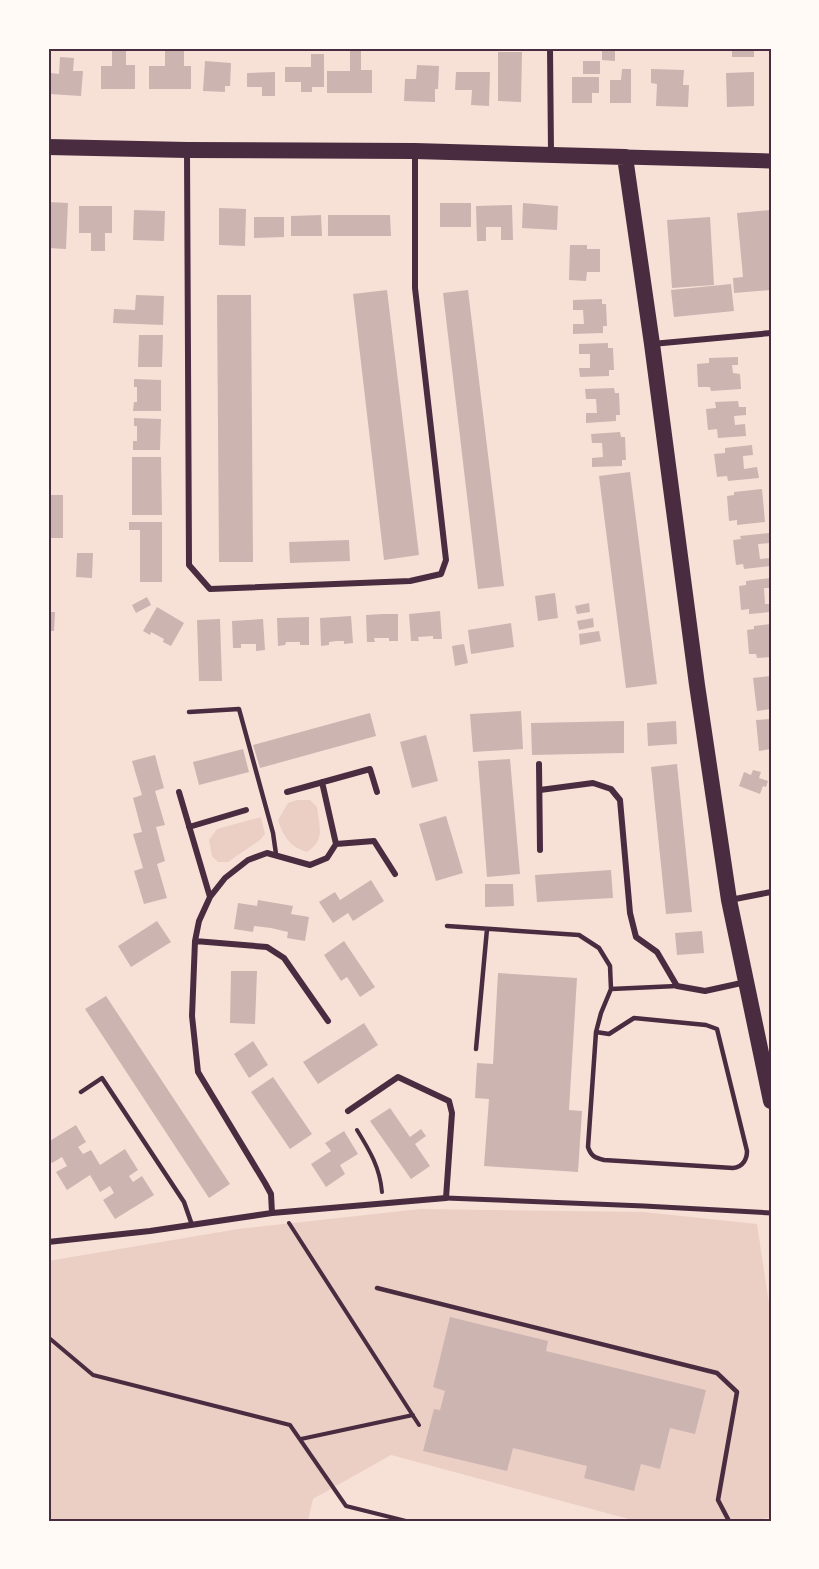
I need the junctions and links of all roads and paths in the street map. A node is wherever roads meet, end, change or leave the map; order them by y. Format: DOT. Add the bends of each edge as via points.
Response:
graph roads {
  1 [pos="550,48"];
  2 [pos="48,147"];
  3 [pos="187,150"];
  4 [pos="415,151"];
  5 [pos="551,156"];
  6 [pos="625,157"];
  7 [pos="771,161"];
  8 [pos="771,333"];
  9 [pos="652,344"];
  10 [pos="189,712"];
  11 [pos="539,764"];
  12 [pos="322,782"];
  13 [pos="540,790"];
  14 [pos="179,792"];
  15 [pos="287,792"];
  16 [pos="377,792"];
  17 [pos="246,810"];
  18 [pos="189,827"];
  19 [pos="336,844"];
  20 [pos="540,850"];
  21 [pos="276,854"];
  22 [pos="395,874"];
  23 [pos="771,892"];
  24 [pos="210,897"];
  25 [pos="729,900"];
  26 [pos="447,927"];
  27 [pos="487,929"];
  28 [pos="195,940"];
  29 [pos="746,982"];
  30 [pos="676,986"];
  31 [pos="612,989"];
  32 [pos="328,1021"];
  33 [pos="596,1032"];
  34 [pos="476,1049"];
  35 [pos="81,1092"];
  36 [pos="771,1101"];
  37 [pos="348,1112"];
  38 [pos="357,1130"];
  39 [pos="446,1198"];
  40 [pos="383,1204"];
  41 [pos="282,1213"];
  42 [pos="771,1213"];
  43 [pos="272,1214"];
  44 [pos="192,1225"];
  45 [pos="48,1242"];
  46 [pos="377,1288"];
  47 [pos="48,1337"];
  48 [pos="413,1415"];
  49 [pos="419,1425"];
  50 [pos="301,1439"];
  51 [pos="406,1521"];
  52 [pos="729,1521"];
  1 -- 5 [label="street"];
  2 -- 3 [label="highway"];
  3 -- 4 [label="highway"];
  3 -- 4 [label="street" via="189,565 210,589 410,581 441,574 446,560 414,288"];
  4 -- 5 [label="highway"];
  5 -- 6 [label="highway"];
  6 -- 7 [label="main road"];
  6 -- 9 [label="highway"];
  8 -- 9 [label="street"];
  9 -- 25 [label="highway"];
  10 -- 21 [label="lane" via="239,709"];
  11 -- 13 [label="street"];
  12 -- 15 [label="street"];
  12 -- 16 [label="street" via="370,769"];
  12 -- 19 [label="street"];
  13 -- 20 [label="street"];
  13 -- 30 [label="street" via="593,783 611,789 620,800 630,913 636,937 657,952"];
  14 -- 18 [label="street"];
  17 -- 18 [label="street"];
  18 -- 24 [label="street"];
  19 -- 21 [label="street" via="327,858 310,865"];
  19 -- 22 [label="street" via="374,841"];
  21 -- 24 [label="street" via="248,860 225,878"];
  23 -- 25 [label="street"];
  24 -- 28 [label="street"];
  25 -- 29 [label="highway"];
  26 -- 27 [label="lane"];
  27 -- 31 [label="lane" via="579,934 599,948 610,966"];
  27 -- 34 [label="lane"];
  28 -- 32 [label="street" via="267,947 284,958"];
  28 -- 43 [label="street" via="192,1016 198,1072 271,1194"];
  29 -- 30 [label="street" via="705,991"];
  29 -- 36 [label="highway"];
  30 -- 31 [label="lane"];
  31 -- 33 [label="lane"];
  33 -- 33 [label="lane" via="588,1147 595,1158 733,1168 745,1161 747,1151 717,1029 634,1018 609,1034"];
  35 -- 44 [label="lane" via="102,1078 184,1202"];
  37 -- 39 [label="street" via="398,1077 449,1101 452,1113"];
  38 -- 40 [label="path" via="372,1154"];
  39 -- 40 [label="street"];
  39 -- 42 [label="street"];
  40 -- 41 [label="street"];
  41 -- 43 [label="street"];
  41 -- 48 [label="path"];
  43 -- 44 [label="street"];
  44 -- 45 [label="street"];
  46 -- 52 [label="lane" via="717,1373 737,1392 718,1500"];
  47 -- 50 [label="path" via="93,1375 290,1425"];
  48 -- 49 [label="path"];
  48 -- 50 [label="path"];
  50 -- 51 [label="path" via="346,1506"];
}
